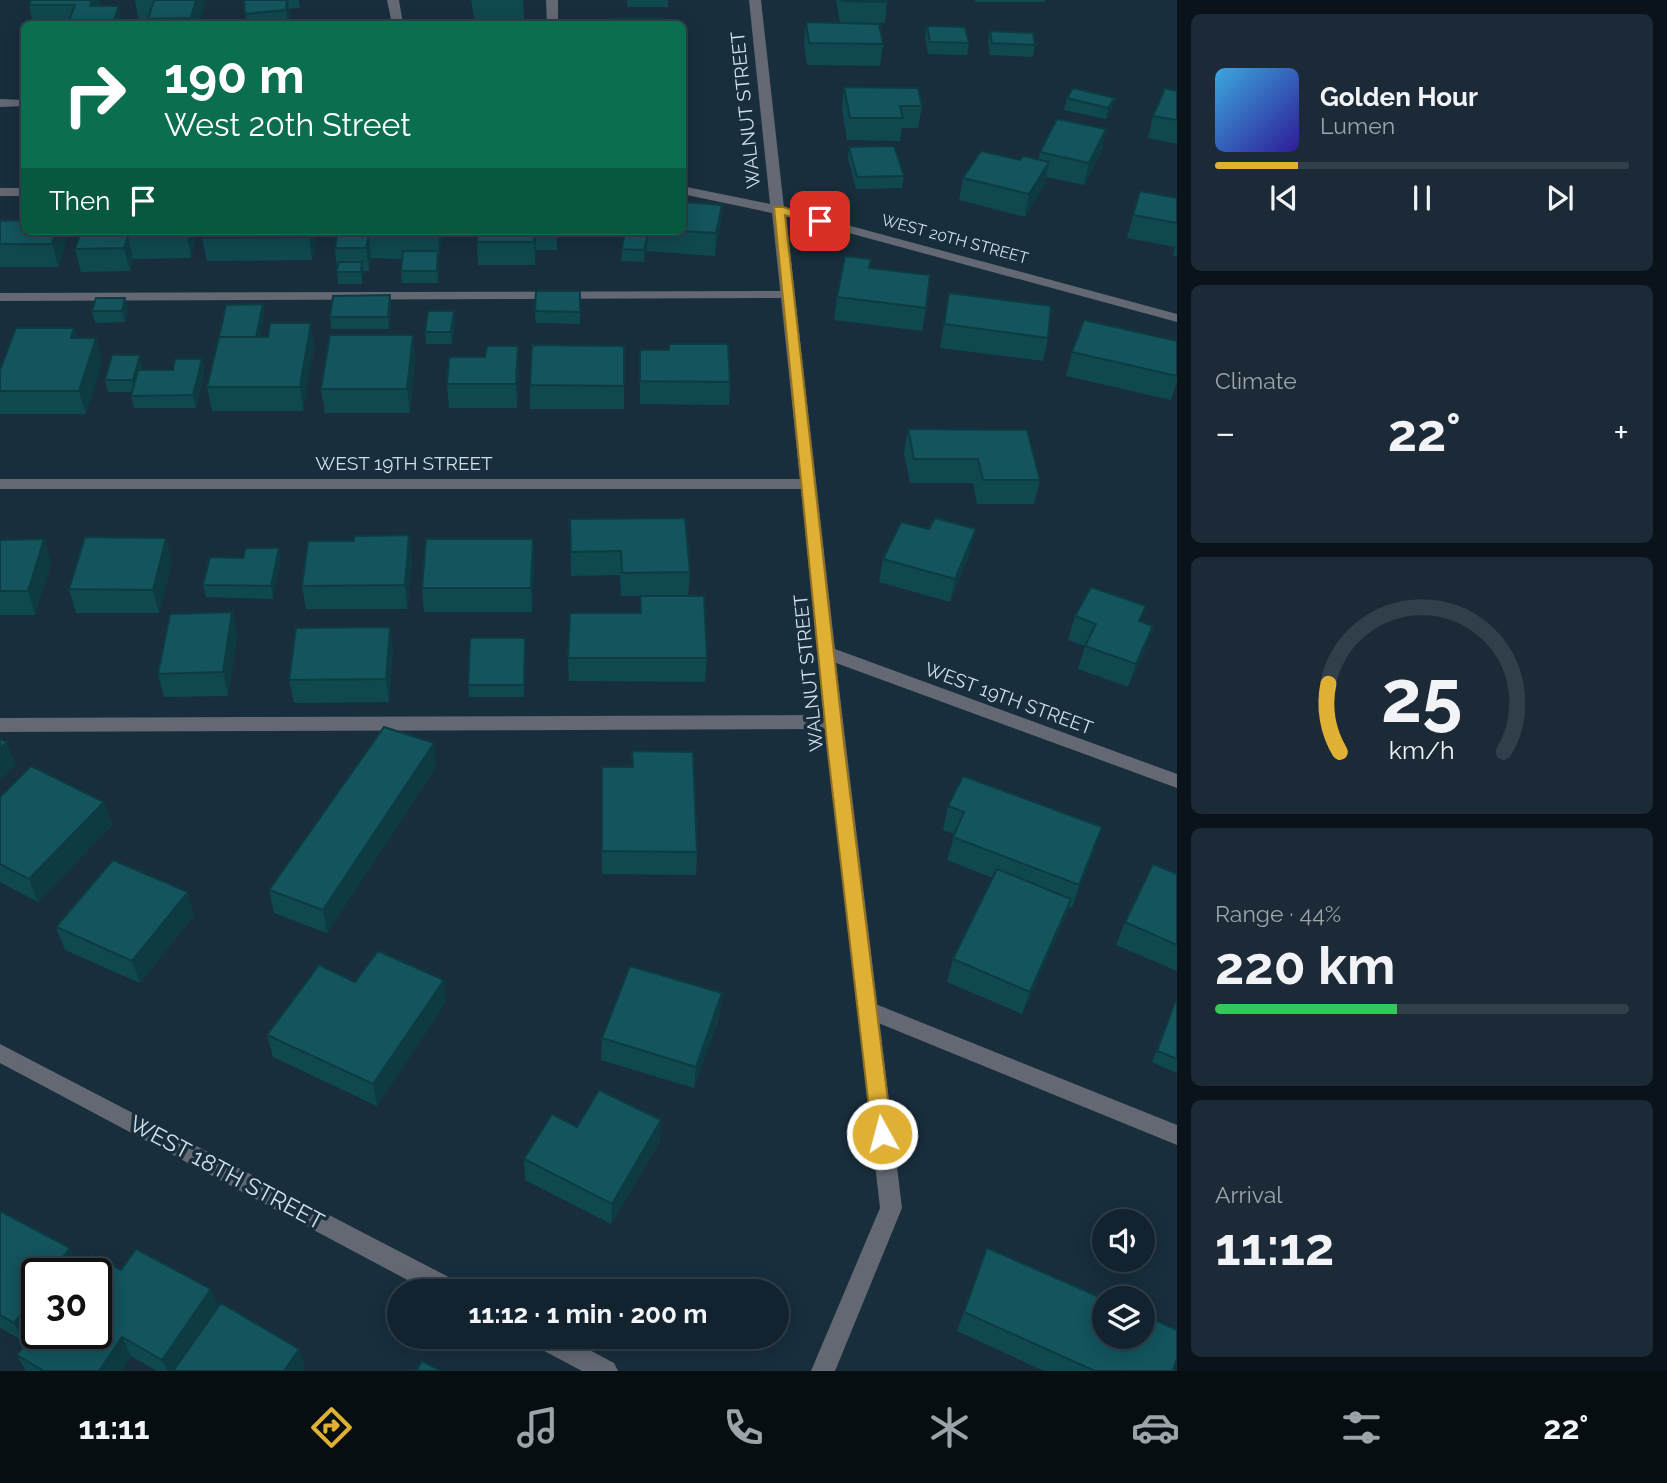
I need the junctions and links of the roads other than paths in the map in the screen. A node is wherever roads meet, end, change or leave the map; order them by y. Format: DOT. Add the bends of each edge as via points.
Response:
graph roads {
  1 [pos="393,0"];
  2 [pos="552,0"];
  3 [pos="755,0"];
  4 [pos="397,21"];
  5 [pos="553,21"];
  6 [pos="0,103"];
  7 [pos="21,103"];
  8 [pos="686,191"];
  9 [pos="0,192"];
  10 [pos="21,192"];
  11 [pos="778,210"];
  12 [pos="787,295"];
  13 [pos="0,296"];
  14 [pos="1177,318"];
  15 [pos="0,484"];
  16 [pos="809,484"];
  17 [pos="827,653"];
  18 [pos="834,722"];
  19 [pos="0,725"];
  20 [pos="1177,781"];
  21 [pos="867,1010"];
  22 [pos="0,1054"];
  23 [pos="1177,1135"];
  24 [pos="429,1279"];
  25 [pos="564,1349"];
  26 [pos="606,1371"];
  27 [pos="823,1371"];
  1 -- 4 [label="street"];
  2 -- 5 [label="street"];
  3 -- 11 [label="street, WALNUT STREET"];
  6 -- 7 [label="street"];
  8 -- 11 [label="street, WEST 20TH STREET"];
  9 -- 10 [label="street"];
  11 -- 12 [label="street, WALNUT STREET"];
  11 -- 14 [label="street, WEST 20TH STREET"];
  12 -- 13 [label="street"];
  12 -- 16 [label="street, WALNUT STREET"];
  15 -- 16 [label="street, WEST 19TH STREET"];
  16 -- 17 [label="street, WALNUT STREET"];
  17 -- 18 [label="street, WALNUT STREET"];
  17 -- 20 [label="street, WEST 19TH STREET"];
  18 -- 19 [label="street"];
  18 -- 21 [label="street, WALNUT STREET"];
  21 -- 23 [label="street"];
  21 -- 27 [label="street, WALNUT STREET" via="891,1209"];
  22 -- 24 [label="street, WEST 18TH STREET"];
  25 -- 26 [label="street"];
}
